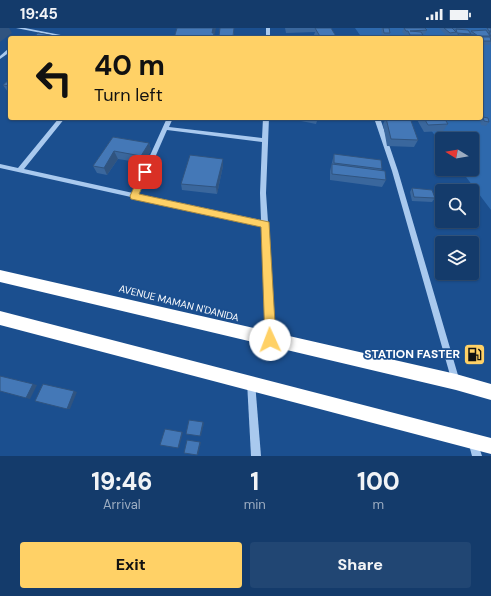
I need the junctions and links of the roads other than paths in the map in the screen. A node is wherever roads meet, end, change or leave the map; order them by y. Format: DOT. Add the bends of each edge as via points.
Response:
graph roads {
  1 [pos="18,28"];
  2 [pos="56,36"];
  3 [pos="8,52"];
  4 [pos="0,58"];
  5 [pos="60,120"];
  6 [pos="169,120"];
  7 [pos="266,120"];
  8 [pos="378,120"];
  9 [pos="165,128"];
  10 [pos="265,140"];
  11 [pos="0,166"];
  12 [pos="20,170"];
  13 [pos="134,196"];
  14 [pos="266,224"];
  15 [pos="0,276"];
  16 [pos="0,318"];
  17 [pos="270,340"];
  18 [pos="251,382"];
  19 [pos="456,382"];
  20 [pos="491,392"];
  21 [pos="472,440"];
  22 [pos="491,446"];
  23 [pos="256,456"];
  24 [pos="477,456"];
  1 -- 2 [label="street" via="29,33"];
  3 -- 4 [label="street"];
  5 -- 12 [label="street"];
  6 -- 9 [label="street"];
  7 -- 10 [label="street"];
  8 -- 19 [label="street"];
  9 -- 10 [label="street"];
  9 -- 13 [label="street"];
  10 -- 14 [label="street"];
  11 -- 12 [label="street"];
  12 -- 13 [label="street"];
  13 -- 14 [label="street"];
  14 -- 17 [label="street"];
  15 -- 17 [label="highway, AVENUE MAMAN N'DANIDA"];
  16 -- 18 [label="highway"];
  17 -- 19 [label="highway, AVENUE MAMAN N'DANIDA"];
  18 -- 21 [label="highway"];
  18 -- 23 [label="street"];
  19 -- 20 [label="highway, AVENUE MAMAN N'DANIDA"];
  21 -- 22 [label="highway"];
  21 -- 24 [label="street"];
}
